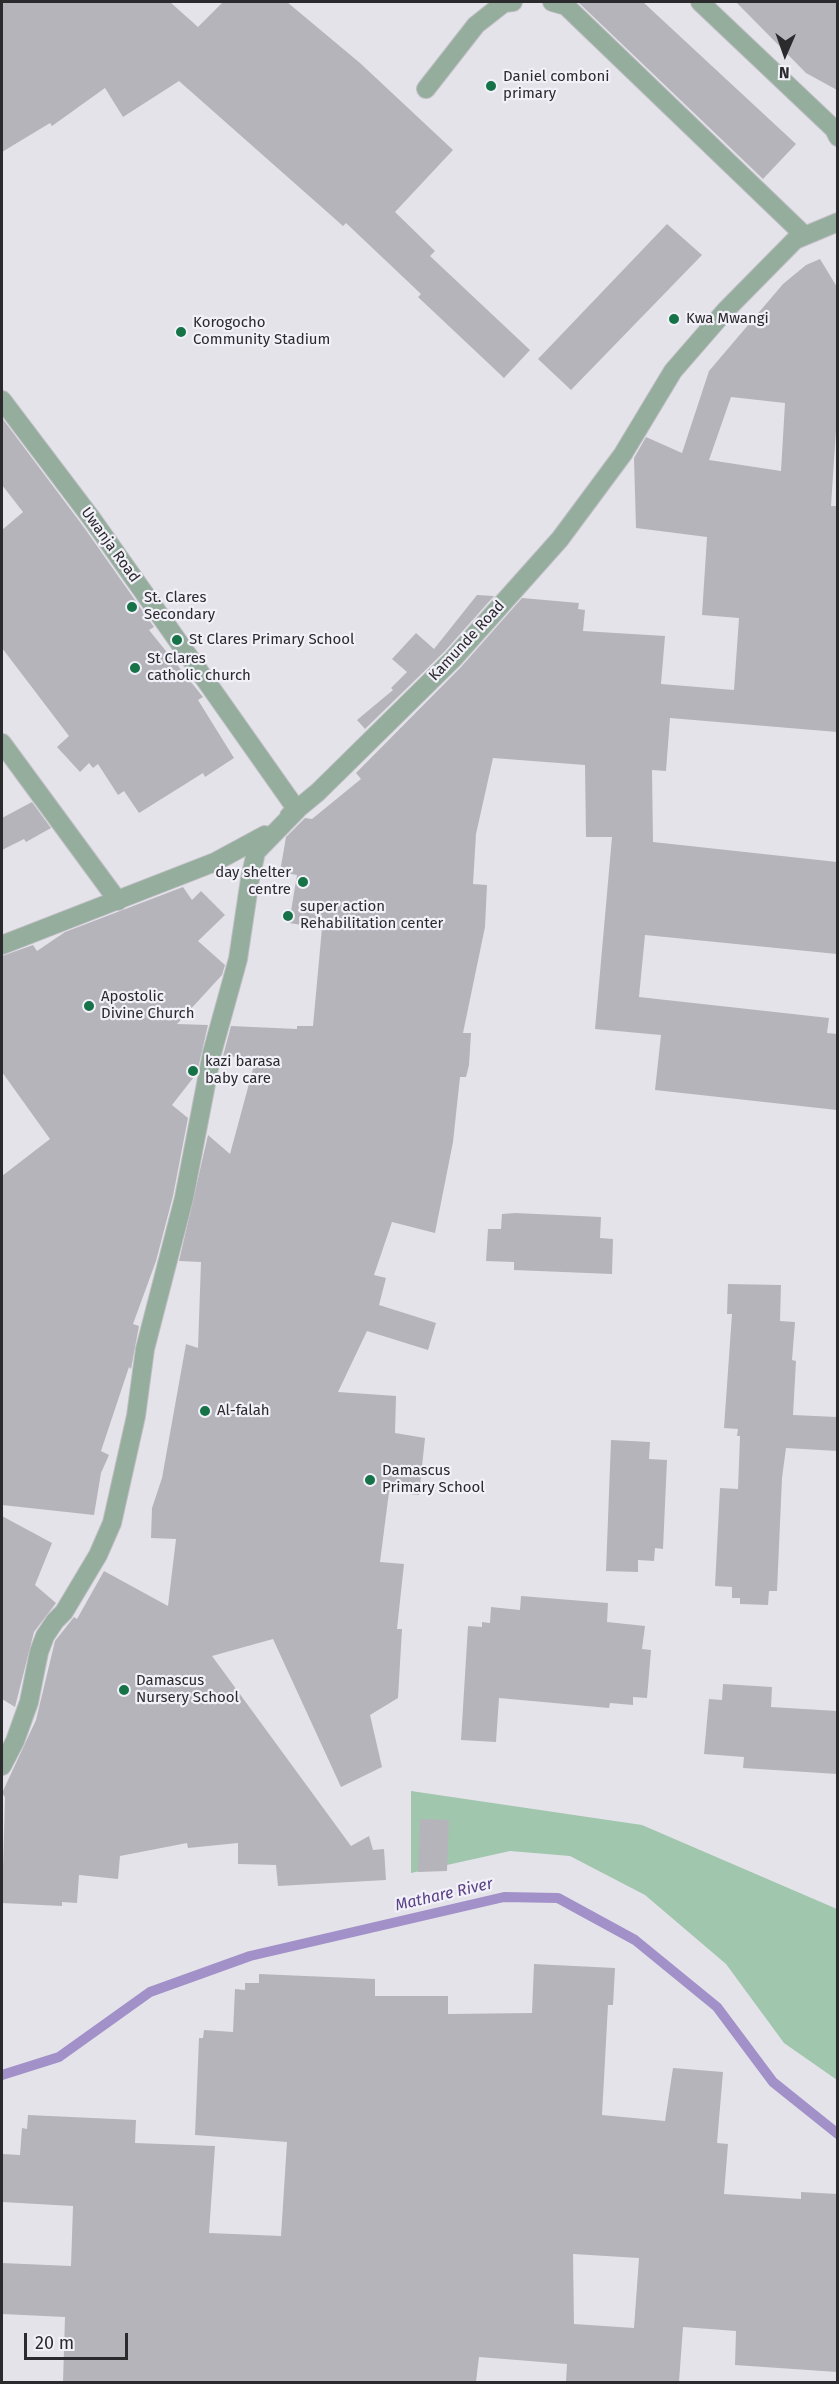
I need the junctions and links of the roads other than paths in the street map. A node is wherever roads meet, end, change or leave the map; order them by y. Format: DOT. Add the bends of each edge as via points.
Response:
graph roads {
  1 [pos="513,2"];
  2 [pos="552,2"];
  3 [pos="700,2"];
  4 [pos="426,89"];
  5 [pos="837,137"];
  6 [pos="837,222"];
  7 [pos="803,234"];
  8 [pos="2,400"];
  9 [pos="2,743"];
  10 [pos="297,810"];
  11 [pos="118,901"];
  12 [pos="2,945"];
  13 [pos="2,1766"];
  1 -- 4 [label="street" via="504,3 476,25"];
  2 -- 7 [label="street" via="566,6"];
  3 -- 5 [label="street" via="834,129"];
  6 -- 7 [label="street, Kamunde Road"];
  7 -- 10 [label="street, Kamunde Road" via="754,280 673,371 593,498 490,618 391,722"];
  8 -- 10 [label="street, Uwanja Road" via="92,519"];
  9 -- 11 [label="street"];
  10 -- 11 [label="street, Kamunde Road" via="263,836 215,862"];
  10 -- 13 [label="street" via="256,852 238,959 212,1053 184,1198 145,1349 136,1416 112,1523 70,1603 45,1636 29,1702"];
  11 -- 12 [label="street, Kamunde Road"];
}
